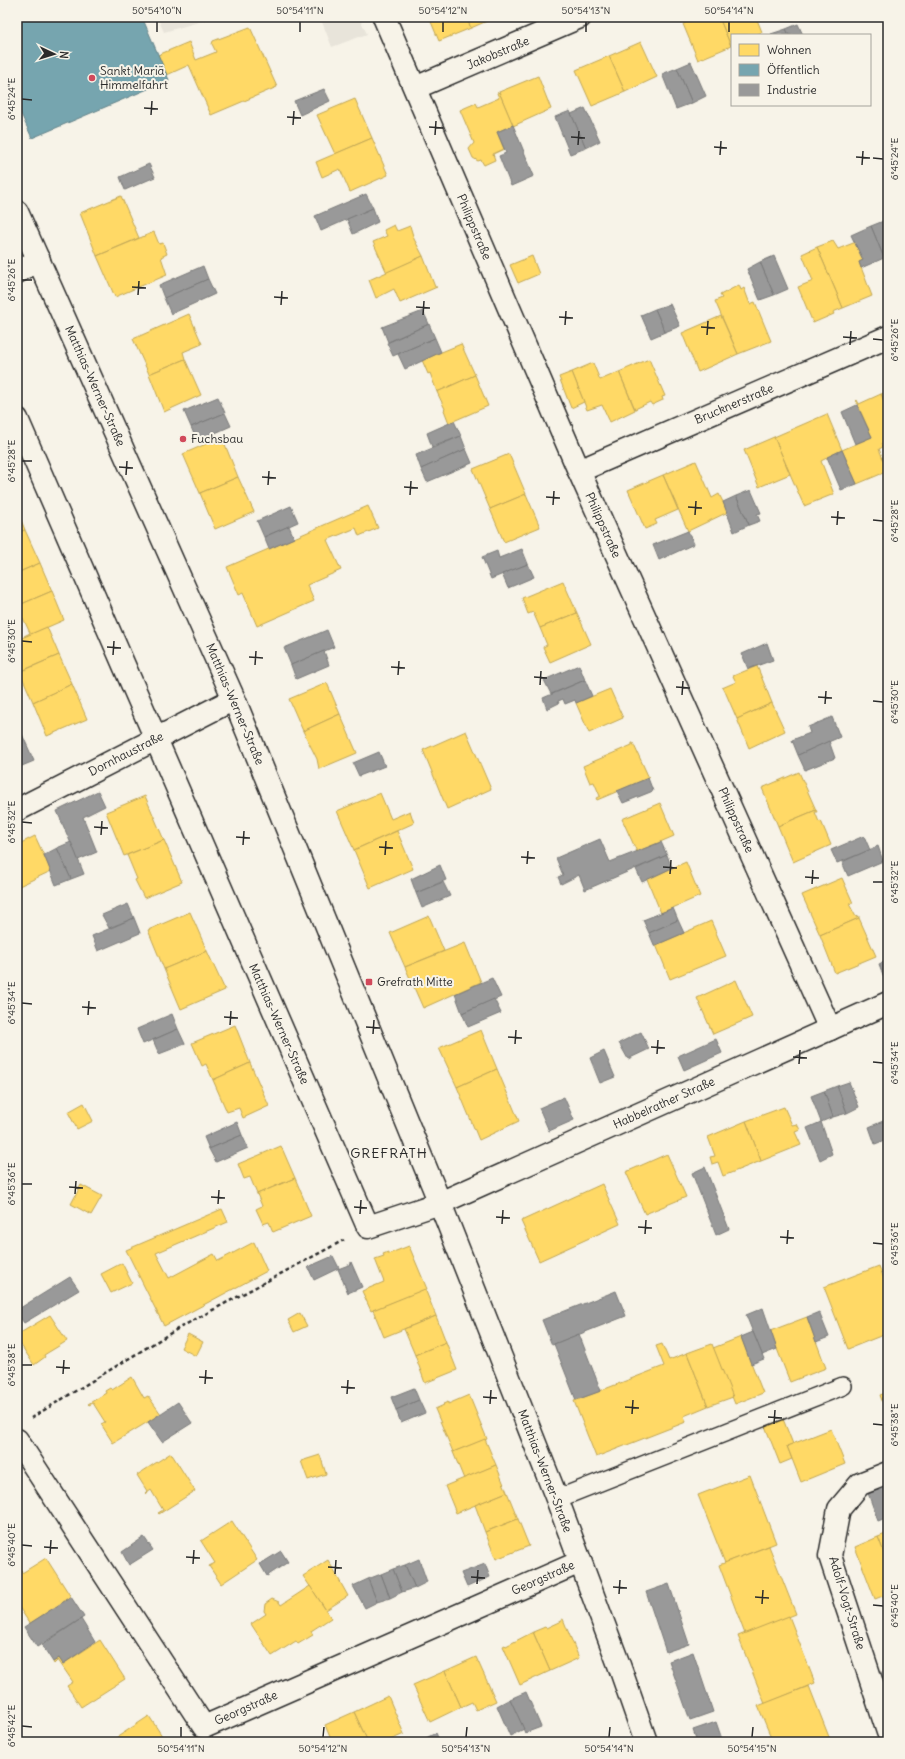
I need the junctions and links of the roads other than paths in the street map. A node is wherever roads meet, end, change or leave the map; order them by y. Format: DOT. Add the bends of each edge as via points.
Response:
graph roads {
  1 [pos="384,17"];
  2 [pos="580,17"];
  3 [pos="415,88"];
  4 [pos="17,212"];
  5 [pos="38,260"];
  6 [pos="17,272"];
  7 [pos="888,337"];
  8 [pos="17,419"];
  9 [pos="579,471"];
  10 [pos="234,699"];
  11 [pos="155,739"];
  12 [pos="17,810"];
  13 [pos="888,1003"];
  14 [pos="830,1029"];
  15 [pos="440,1203"];
  16 [pos="843,1386"];
  17 [pos="17,1440"];
  18 [pos="888,1473"];
  19 [pos="557,1499"];
  20 [pos="580,1562"];
  21 [pos="888,1732"];
  22 [pos="646,1742"];
  1 -- 3 [label="street, Philippstraße"];
  2 -- 3 [label="street, Jakobstraße"];
  3 -- 9 [label="street, Philippstraße"];
  4 -- 5 [label="street, Matthias-Werner-Straße"];
  5 -- 6 [label="street"];
  5 -- 10 [label="street, Matthias-Werner-Straße"];
  7 -- 9 [label="street, Brucknerstraße"];
  8 -- 11 [label="street, Matthias-Werner-Straße"];
  9 -- 14 [label="street, Philippstraße"];
  10 -- 11 [label="street, Dornhaustraße"];
  10 -- 15 [label="street, Matthias-Werner-Straße"];
  11 -- 12 [label="street, Dornhaustraße"];
  11 -- 15 [label="street, Matthias-Werner-Straße" via="368,1227"];
  13 -- 14 [label="street, Habbelrather Straße"];
  14 -- 15 [label="street, Habbelrather Straße"];
  15 -- 19 [label="street, Matthias-Werner-Straße"];
  16 -- 19 [label="lane"];
  17 -- 20 [label="street, Georgstraße" via="204,1727"];
  18 -- 21 [label="street, Adolf-Vogt-Straße" via="860,1484 839,1509 830,1556"];
  19 -- 20 [label="street, Matthias-Werner-Straße"];
  20 -- 22 [label="street, Matthias-Werner-Straße"];
}
